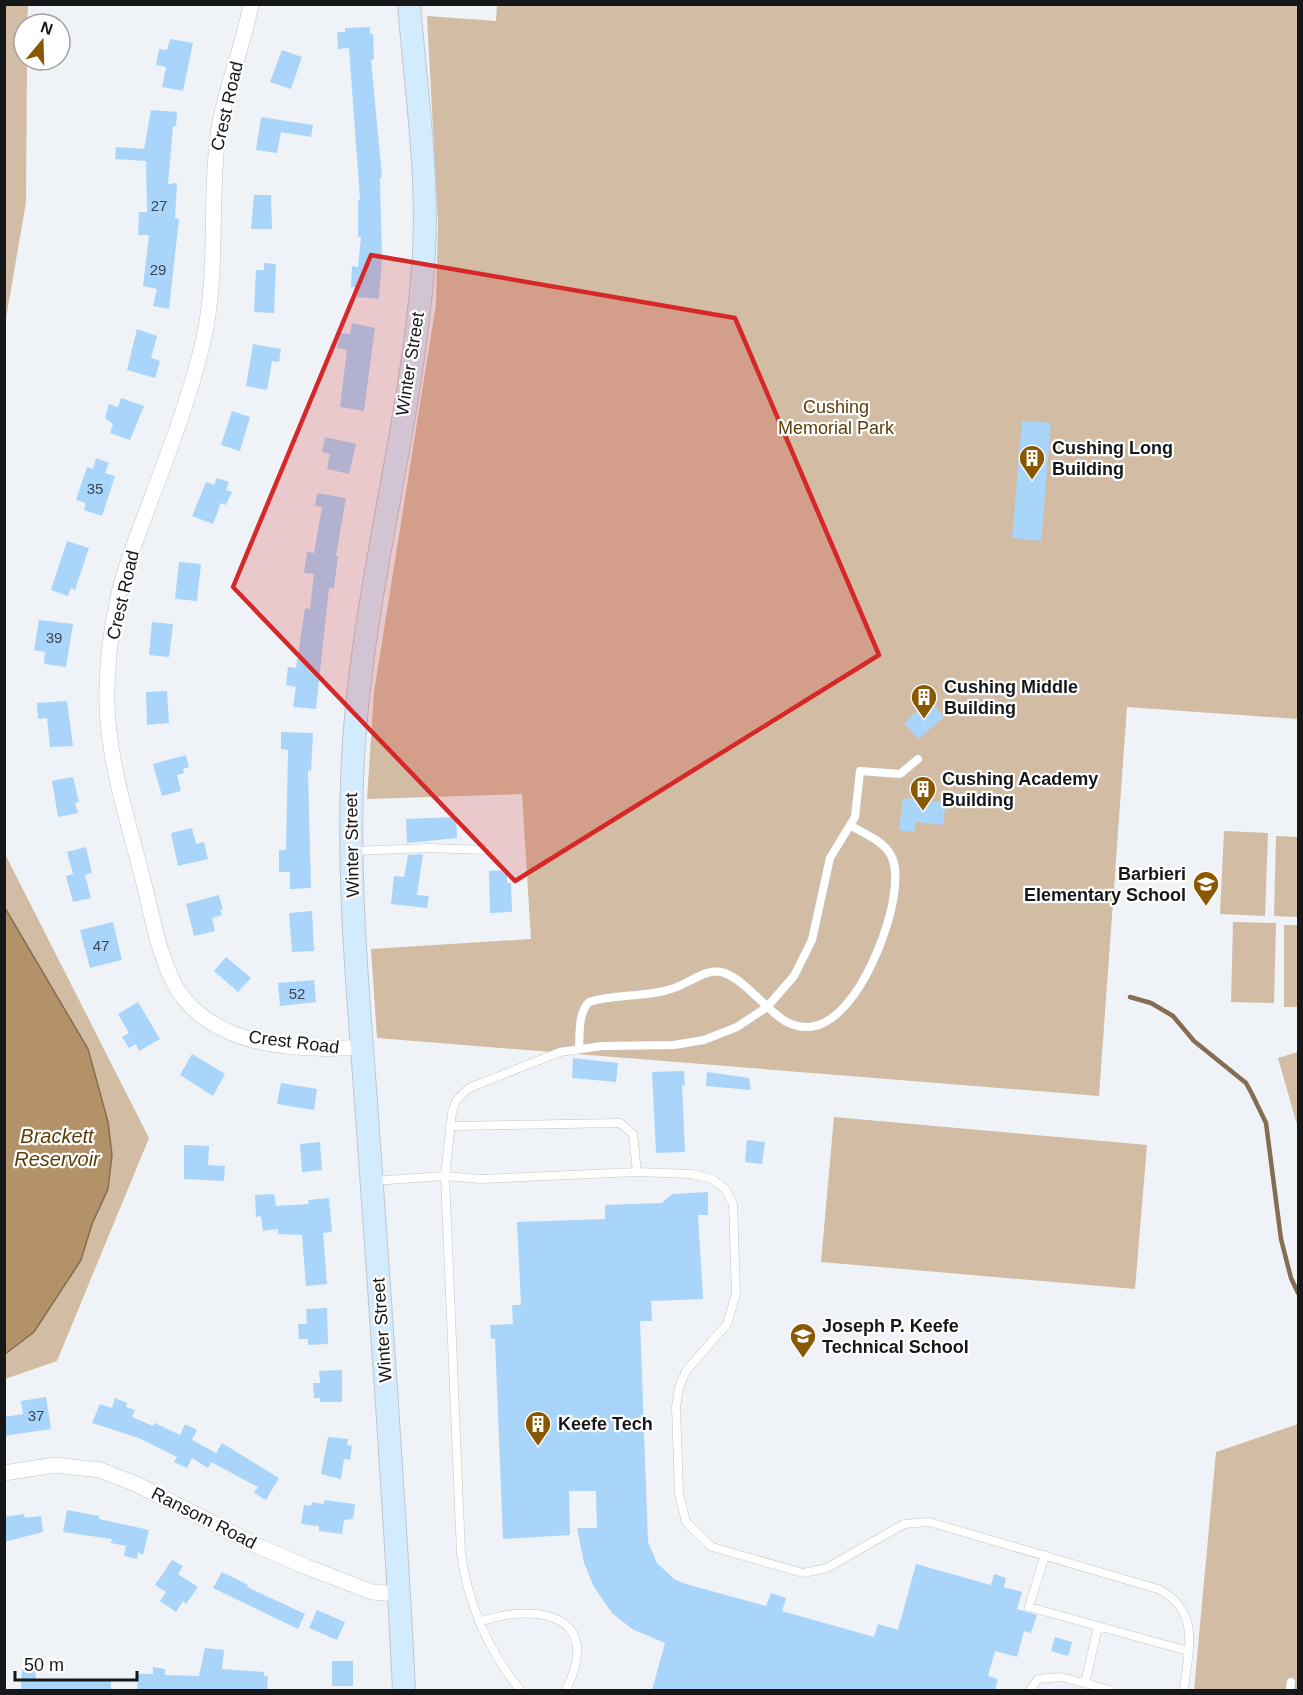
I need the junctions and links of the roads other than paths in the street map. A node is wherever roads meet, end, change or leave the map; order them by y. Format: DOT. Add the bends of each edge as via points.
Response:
graph roads {
  1 [pos="251,4"];
  2 [pos="410,4"];
  3 [pos="918,759"];
  4 [pos="851,826"];
  5 [pos="488,850"];
  6 [pos="351,851"];
  7 [pos="767,1007"];
  8 [pos="362,1047"];
  9 [pos="579,1048"];
  10 [pos="450,1126"];
  11 [pos="637,1172"];
  12 [pos="445,1176"];
  13 [pos="371,1181"];
  14 [pos="4,1473"];
  15 [pos="1045,1555"];
  16 [pos="399,1594"];
  17 [pos="479,1622"];
  18 [pos="1098,1627"];
  19 [pos="1188,1651"];
  20 [pos="1085,1683"];
  21 [pos="404,1690"];
  22 [pos="520,1690"];
  23 [pos="566,1690"];
  24 [pos="1030,1690"];
  25 [pos="1110,1690"];
  26 [pos="1184,1690"];
  1 -- 8 [label="street, Crest Road" via="219,131 214,253 203,340 180,424 130,554 117,600 108,670 110,732 116,771 161,951 185,1001 214,1025 247,1038 297,1046"];
  2 -- 6 [label="main road, Winter Street" via="422,148 424,264 358,691"];
  3 -- 4 [label="lane" via="900,774 860,771"];
  4 -- 7 [label="lane" via="830,858 818,922 804,960"];
  4 -- 7 [label="lane" via="886,847 896,866 888,925 875,959 844,1005 822,1024 795,1026"];
  5 -- 6 [label="lane"];
  6 -- 8 [label="main road, Winter Street"];
  7 -- 9 [label="lane" via="737,1027 704,1040 674,1045"];
  7 -- 9 [label="lane" via="728,975 712,971 656,994 589,1002 581,1017"];
  8 -- 13 [label="main road, Winter Street"];
  9 -- 10 [label="lane" via="543,1058 469,1089 456,1101"];
  10 -- 11 [label="lane" via="620,1123 633,1134"];
  10 -- 12 [label="lane"];
  11 -- 12 [label="lane" via="481,1179"];
  11 -- 15 [label="lane" via="692,1174 711,1179 730,1196 735,1215 736,1294 732,1314 686,1371 676,1397 680,1504 693,1531 712,1547 803,1573 827,1568 895,1528 916,1522 942,1525"];
  12 -- 13 [label="lane"];
  12 -- 17 [label="lane" via="461,1553"];
  13 -- 16 [label="main road, Winter Street"];
  14 -- 16 [label="street, Ransom Road" via="55,1465 100,1470 317,1572 372,1592"];
  15 -- 18 [label="lane" via="1029,1607"];
  15 -- 19 [label="lane" via="1172,1596 1188,1621"];
  16 -- 21 [label="main road, Winter Street"];
  17 -- 22 [label="lane" via="503,1668"];
  17 -- 23 [label="lane" via="527,1611 554,1617 569,1627 578,1649"];
  18 -- 19 [label="lane"];
  18 -- 20 [label="lane"];
  19 -- 26 [label="lane"];
  20 -- 24 [label="lane" via="1045,1677 1038,1679"];
  20 -- 25 [label="lane"];
}
